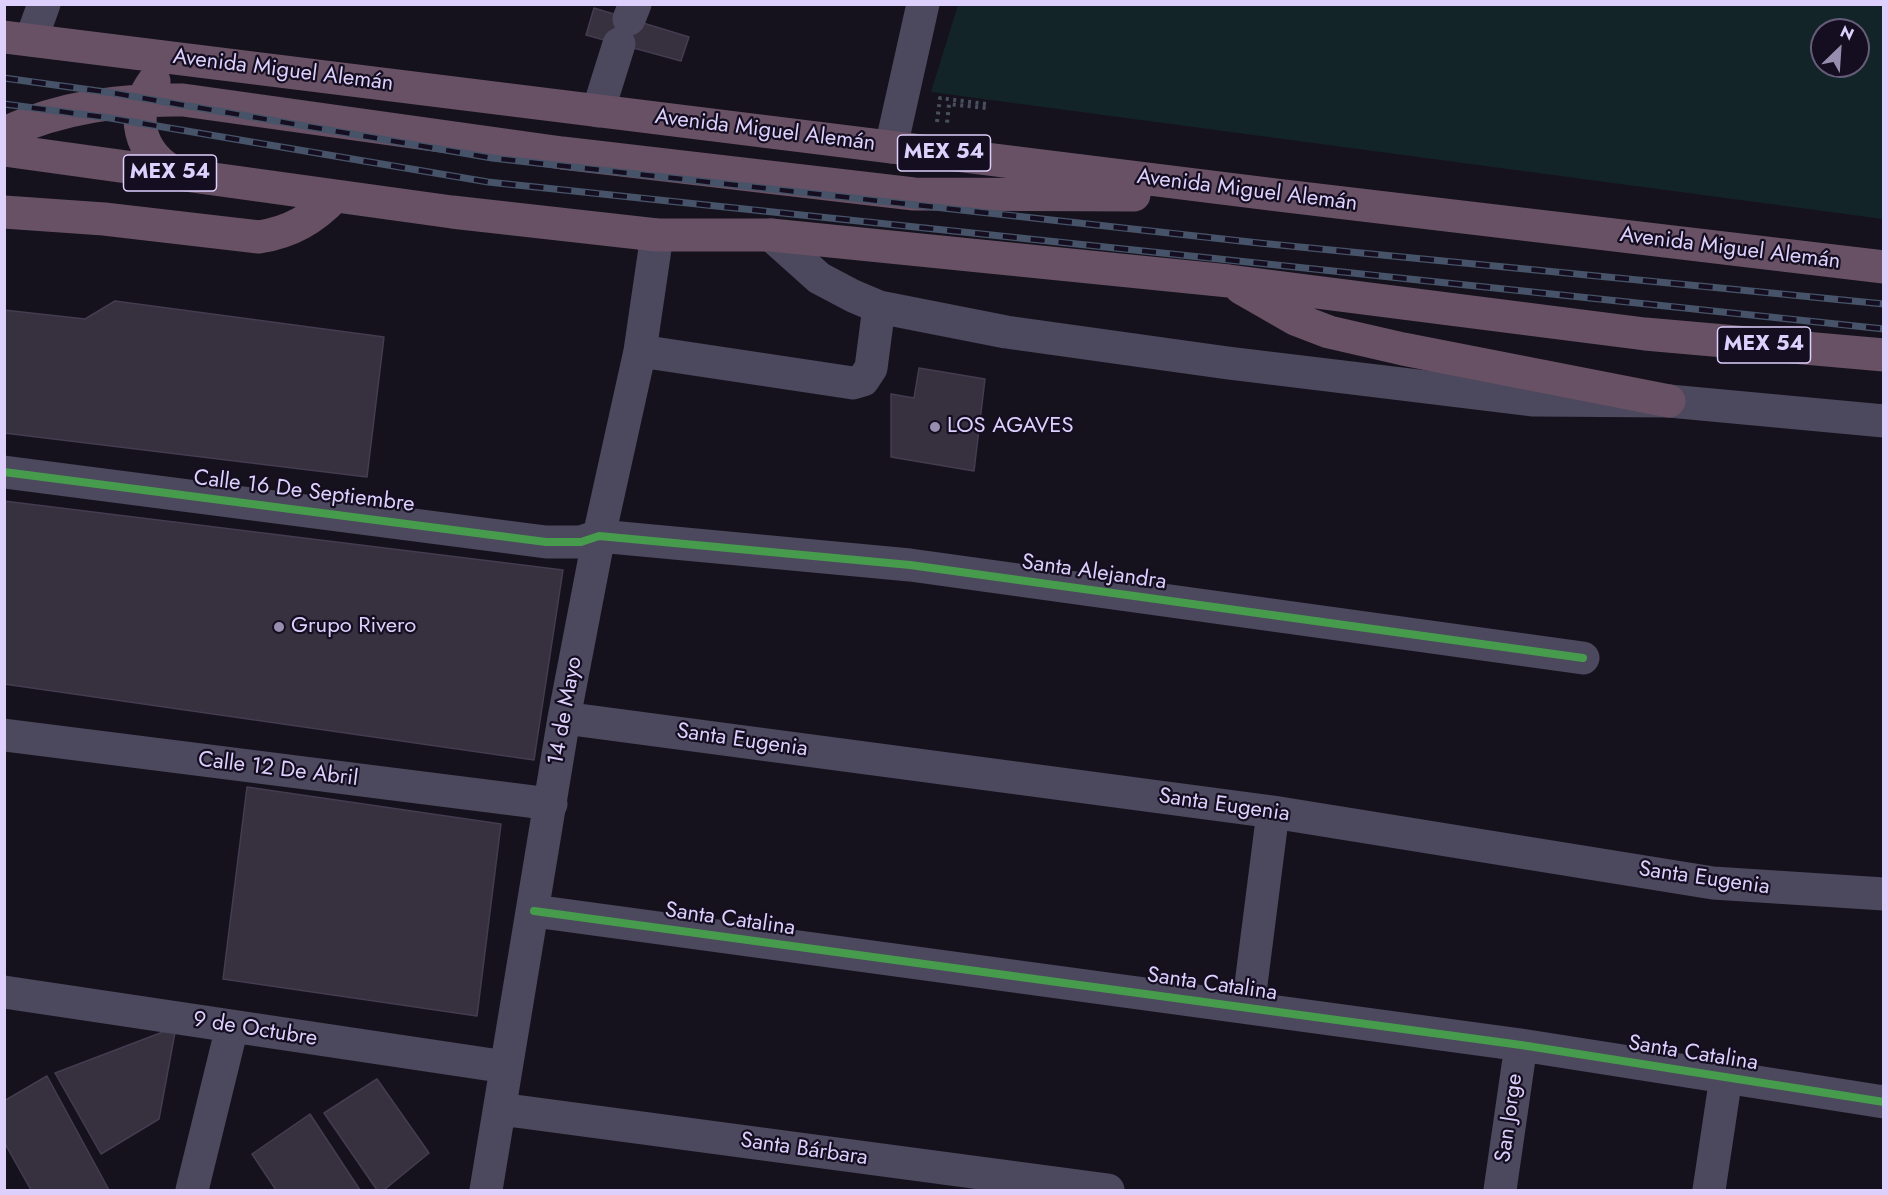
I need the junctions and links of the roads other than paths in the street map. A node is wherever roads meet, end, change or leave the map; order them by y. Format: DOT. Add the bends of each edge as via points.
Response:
graph roads {
  1 [pos="44,4"];
  2 [pos="923,4"];
  3 [pos="628,22"];
  4 [pos="18,38"];
  5 [pos="207,62"];
  6 [pos="598,111"];
  7 [pos="4,133"];
  8 [pos="891,147"];
  9 [pos="4,150"];
  10 [pos="175,173"];
  11 [pos="1277,195"];
  12 [pos="334,196"];
  13 [pos="4,212"];
  14 [pos="39,217"];
  15 [pos="4,228"];
  16 [pos="657,235"];
  17 [pos="771,235"];
  18 [pos="1884,267"];
  19 [pos="1229,281"];
  20 [pos="879,307"];
  21 [pos="640,351"];
  22 [pos="1884,356"];
  23 [pos="1670,401"];
  24 [pos="1884,421"];
  25 [pos="4,472"];
  26 [pos="599,536"];
  27 [pos="1582,658"];
  28 [pos="564,718"];
  29 [pos="4,735"];
  30 [pos="551,804"];
  31 [pos="1273,812"];
  32 [pos="1884,894"];
  33 [pos="534,911"];
  34 [pos="4,992"];
  35 [pos="1248,1008"];
  36 [pos="232,1027"];
  37 [pos="1521,1046"];
  38 [pos="506,1067"];
  39 [pos="1726,1077"];
  40 [pos="1884,1102"];
  41 [pos="500,1109"];
  42 [pos="192,1191"];
  43 [pos="486,1191"];
  44 [pos="1108,1191"];
  45 [pos="1500,1191"];
  46 [pos="1709,1191"];
  1 -- 4 [label="street"];
  2 -- 8 [label="street"];
  3 -- 6 [label="street"];
  4 -- 5 [label="highway, Avenida Miguel Alemán / MEX 54"];
  5 -- 6 [label="highway, Avenida Miguel Alemán / MEX 54"];
  5 -- 10 [label="highway" via="178,64 165,71 153,81 140,108 142,140 161,165"];
  6 -- 8 [label="highway, Avenida Miguel Alemán / MEX 54"];
  7 -- 11 [label="highway" via="33,120 103,103 183,100 562,153 914,194"];
  8 -- 11 [label="highway, Avenida Miguel Alemán / MEX 54"];
  9 -- 10 [label="highway, MEX 54"];
  10 -- 12 [label="highway, MEX 54"];
  11 -- 18 [label="highway, Avenida Miguel Alemán / MEX 54"];
  12 -- 14 [label="highway" via="307,221 259,237 104,219"];
  12 -- 16 [label="highway, MEX 54"];
  13 -- 14 [label="highway"];
  14 -- 15 [label="street"];
  16 -- 17 [label="highway, MEX 54"];
  16 -- 21 [label="street, 14 de Mayo"];
  17 -- 19 [label="highway, MEX 54"];
  17 -- 20 [label="street" via="819,278"];
  19 -- 22 [label="highway, MEX 54" via="1645,334"];
  19 -- 23 [label="highway" via="1295,319 1329,332"];
  20 -- 21 [label="street" via="871,368 864,380 853,383"];
  20 -- 23 [label="street" via="1006,332 1492,395 1579,402"];
  21 -- 26 [label="street, 14 de Mayo"];
  23 -- 24 [label="street"];
  25 -- 26 [label="street, Calle 16 De Septiembre" via="546,542 581,542"];
  26 -- 27 [label="street, Santa Alejandra" via="910,566"];
  26 -- 28 [label="street, 14 de Mayo"];
  28 -- 30 [label="street, 14 de Mayo"];
  28 -- 31 [label="street, Santa Eugenia"];
  29 -- 30 [label="street, Calle 12 De Abril"];
  30 -- 33 [label="street, 14 de Mayo"];
  31 -- 32 [label="street, Santa Eugenia" via="1713,884"];
  31 -- 35 [label="street"];
  33 -- 35 [label="street, Santa Catalina"];
  33 -- 38 [label="street, 14 de Mayo"];
  34 -- 36 [label="street, 9 de Octubre"];
  35 -- 37 [label="street, Santa Catalina"];
  36 -- 38 [label="street, 9 de Octubre"];
  36 -- 42 [label="street"];
  37 -- 39 [label="street, Santa Catalina"];
  37 -- 45 [label="street, San Jorge"];
  38 -- 41 [label="street, 14 de Mayo"];
  39 -- 40 [label="street, Santa Catalina"];
  39 -- 46 [label="street"];
  41 -- 43 [label="street, 14 de Mayo"];
  41 -- 44 [label="street, Santa Bárbara"];
}
